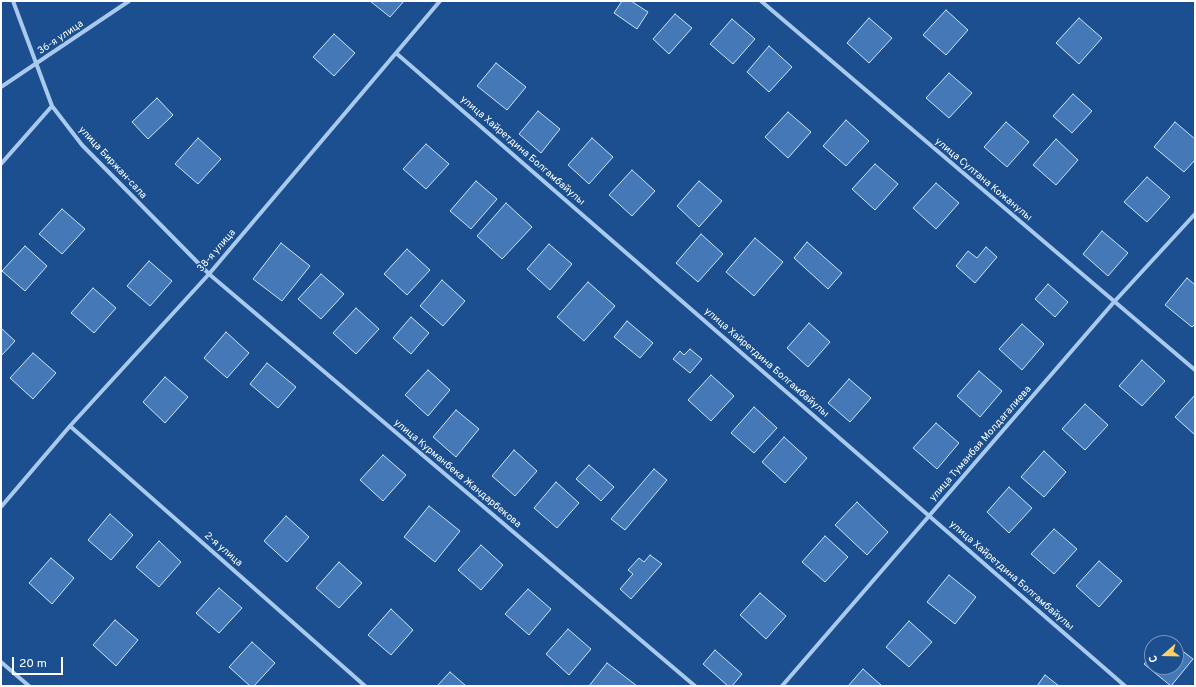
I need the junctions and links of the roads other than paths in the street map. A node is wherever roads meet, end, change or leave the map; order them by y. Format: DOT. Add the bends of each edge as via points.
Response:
graph roads {
  1 [pos="13,1"];
  2 [pos="129,1"];
  3 [pos="440,1"];
  4 [pos="761,1"];
  5 [pos="396,52"];
  6 [pos="36,65"];
  7 [pos="1,87"];
  8 [pos="52,106"];
  9 [pos="1,164"];
  10 [pos="1195,214"];
  11 [pos="208,274"];
  12 [pos="1114,302"];
  13 [pos="1195,370"];
  14 [pos="70,426"];
  15 [pos="1,507"];
  16 [pos="929,516"];
  17 [pos="1,662"];
  18 [pos="29,686"];
  19 [pos="366,686"];
  20 [pos="695,686"];
  21 [pos="782,686"];
  22 [pos="1126,686"];
  1 -- 6 [label="street, улица Биржан-сала"];
  2 -- 6 [label="street, 36-я улица"];
  3 -- 5 [label="street, 38-я улица"];
  4 -- 12 [label="street, улица Султана Кожанулы"];
  5 -- 11 [label="street, 38-я улица"];
  5 -- 16 [label="street, улица Хайретдина Болгамбайулы"];
  6 -- 7 [label="street, 36-я улица"];
  6 -- 8 [label="street, улица Биржан-сала"];
  8 -- 9 [label="street"];
  8 -- 11 [label="street, улица Биржан-сала" via="82,145"];
  10 -- 12 [label="street, улица Туманбая Молдагалиева"];
  11 -- 14 [label="street, 38-я улица"];
  11 -- 20 [label="street, улица Курманбека Жандарбекова"];
  12 -- 13 [label="street, улица Султана Кожанулы"];
  12 -- 16 [label="street, улица Туманбая Молдагалиева"];
  14 -- 15 [label="street, 38-я улица"];
  14 -- 19 [label="street, 2-я улица"];
  16 -- 21 [label="street, улица Туманбая Молдагалиева"];
  16 -- 22 [label="street, улица Хайретдина Болгамбайулы"];
  17 -- 18 [label="street"];
}
